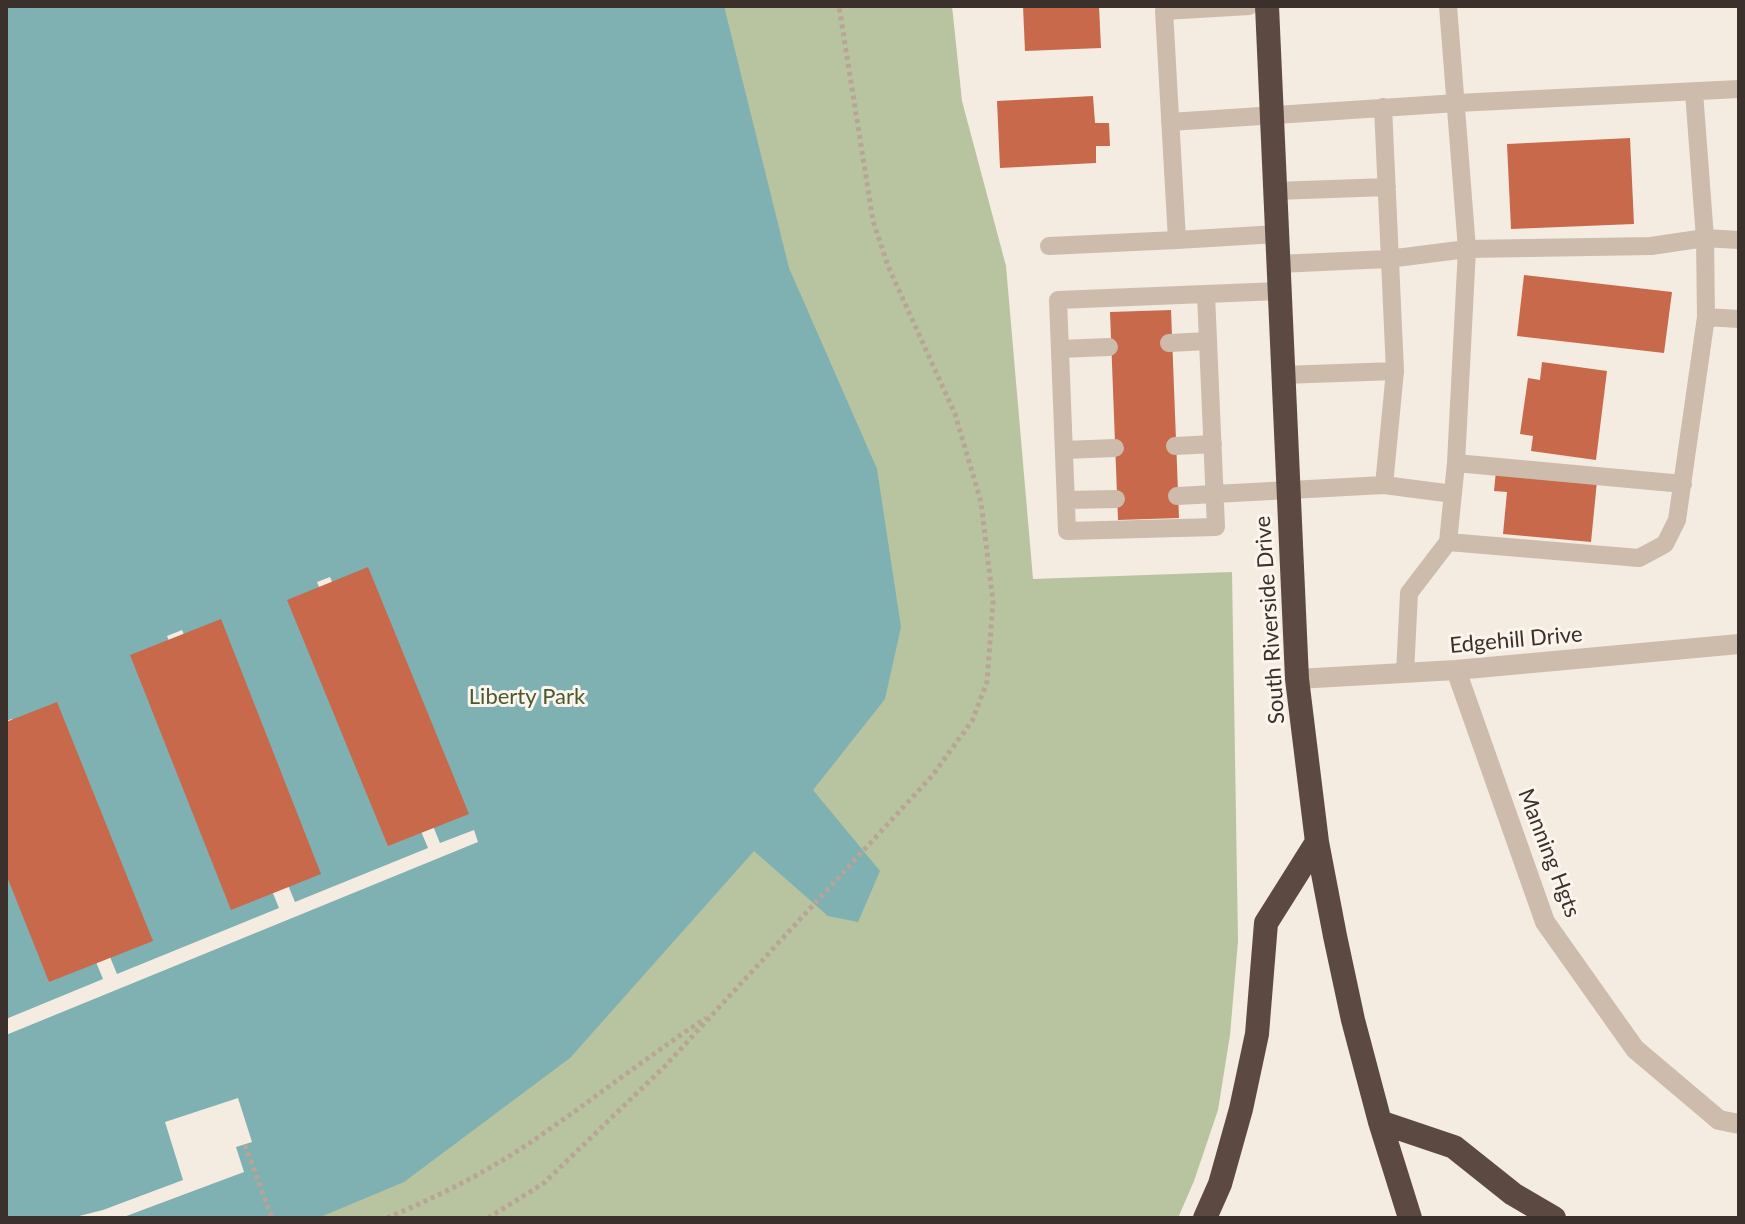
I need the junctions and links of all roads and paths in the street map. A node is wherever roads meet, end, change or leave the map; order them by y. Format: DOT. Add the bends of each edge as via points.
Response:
graph roads {
  1 [pos="839,6"];
  2 [pos="1249,6"];
  3 [pos="1267,6"];
  4 [pos="1448,6"];
  5 [pos="1164,8"];
  6 [pos="1739,89"];
  7 [pos="1694,92"];
  8 [pos="1457,103"];
  9 [pos="1383,107"];
  10 [pos="1272,114"];
  11 [pos="1170,122"];
  12 [pos="1387,187"];
  13 [pos="1275,191"];
  14 [pos="1277,234"];
  15 [pos="1705,238"];
  16 [pos="1177,240"];
  17 [pos="1739,240"];
  18 [pos="1049,246"];
  19 [pos="1467,249"];
  20 [pos="1388,259"];
  21 [pos="1278,264"];
  22 [pos="1279,291"];
  23 [pos="1206,294"];
  24 [pos="1706,317"];
  25 [pos="1739,319"];
  26 [pos="1208,341"];
  27 [pos="1169,343"];
  28 [pos="1109,347"];
  29 [pos="1060,349"];
  30 [pos="1395,371"];
  31 [pos="1283,375"];
  32 [pos="1213,444"];
  33 [pos="1175,446"];
  34 [pos="1115,448"];
  35 [pos="1064,450"];
  36 [pos="1456,463"];
  37 [pos="1683,484"];
  38 [pos="1384,485"];
  39 [pos="1287,490"];
  40 [pos="1453,494"];
  41 [pos="1215,495"];
  42 [pos="1177,496"];
  43 [pos="1116,499"];
  44 [pos="1066,500"];
  45 [pos="1448,542"];
  46 [pos="1739,644"];
  47 [pos="1456,670"];
  48 [pos="1405,673"];
  49 [pos="1297,679"];
  50 [pos="1317,842"];
  51 [pos="713,1013"];
  52 [pos="1380,1122"];
  53 [pos="1739,1124"];
  54 [pos="245,1145"];
  55 [pos="272,1218"];
  56 [pos="387,1218"];
  57 [pos="488,1218"];
  58 [pos="1205,1218"];
  59 [pos="1410,1218"];
  60 [pos="1554,1218"];
  1 -- 51 [label="path" via="873,221 955,414 981,502 993,602 987,682 972,721 932,776"];
  2 -- 5 [label="lane"];
  3 -- 10 [label="highway, South Riverside Drive"];
  4 -- 8 [label="lane"];
  5 -- 11 [label="lane"];
  6 -- 7 [label="lane"];
  7 -- 8 [label="lane"];
  7 -- 15 [label="lane"];
  8 -- 9 [label="lane"];
  8 -- 19 [label="lane"];
  9 -- 10 [label="lane"];
  9 -- 12 [label="lane"];
  10 -- 11 [label="lane"];
  10 -- 13 [label="highway, South Riverside Drive"];
  11 -- 16 [label="lane"];
  12 -- 13 [label="lane"];
  12 -- 20 [label="lane"];
  13 -- 14 [label="highway, South Riverside Drive"];
  14 -- 16 [label="lane"];
  14 -- 21 [label="highway, South Riverside Drive"];
  15 -- 17 [label="lane"];
  15 -- 19 [label="lane" via="1651,246"];
  15 -- 24 [label="lane"];
  16 -- 18 [label="lane"];
  19 -- 20 [label="lane"];
  19 -- 36 [label="lane"];
  20 -- 21 [label="lane"];
  20 -- 30 [label="lane"];
  21 -- 22 [label="highway, South Riverside Drive"];
  22 -- 23 [label="lane"];
  22 -- 31 [label="highway, South Riverside Drive"];
  23 -- 26 [label="lane"];
  23 -- 29 [label="lane" via="1058,300"];
  24 -- 25 [label="lane"];
  24 -- 37 [label="lane"];
  26 -- 27 [label="lane"];
  26 -- 32 [label="lane"];
  28 -- 29 [label="lane"];
  29 -- 35 [label="lane"];
  30 -- 31 [label="lane"];
  30 -- 38 [label="lane"];
  31 -- 39 [label="highway, South Riverside Drive"];
  32 -- 33 [label="lane"];
  32 -- 41 [label="lane"];
  34 -- 35 [label="lane"];
  35 -- 44 [label="lane"];
  36 -- 37 [label="lane"];
  36 -- 40 [label="lane"];
  37 -- 45 [label="lane" via="1677,520 1665,544 1639,558"];
  38 -- 39 [label="lane"];
  38 -- 40 [label="lane"];
  39 -- 41 [label="lane"];
  39 -- 49 [label="highway, South Riverside Drive"];
  40 -- 45 [label="lane"];
  41 -- 42 [label="lane"];
  41 -- 44 [label="lane" via="1216,527 1067,531"];
  43 -- 44 [label="lane"];
  45 -- 48 [label="lane" via="1409,593"];
  46 -- 47 [label="street, Edgehill Drive"];
  47 -- 48 [label="street, Edgehill Drive"];
  47 -- 53 [label="street, Manning Hgts" via="1545,922 1635,1049 1719,1120"];
  48 -- 49 [label="street, Edgehill Drive"];
  49 -- 50 [label="highway, South Riverside Drive"];
  50 -- 52 [label="highway, South Riverside Drive"];
  50 -- 58 [label="highway" via="1266,923 1257,1034 1220,1184"];
  51 -- 56 [label="path" via="532,1141 473,1177"];
  51 -- 57 [label="path" via="544,1183"];
  52 -- 59 [label="highway, South Riverside Drive"];
  52 -- 60 [label="highway" via="1454,1147 1513,1194"];
  54 -- 55 [label="path"];
}
